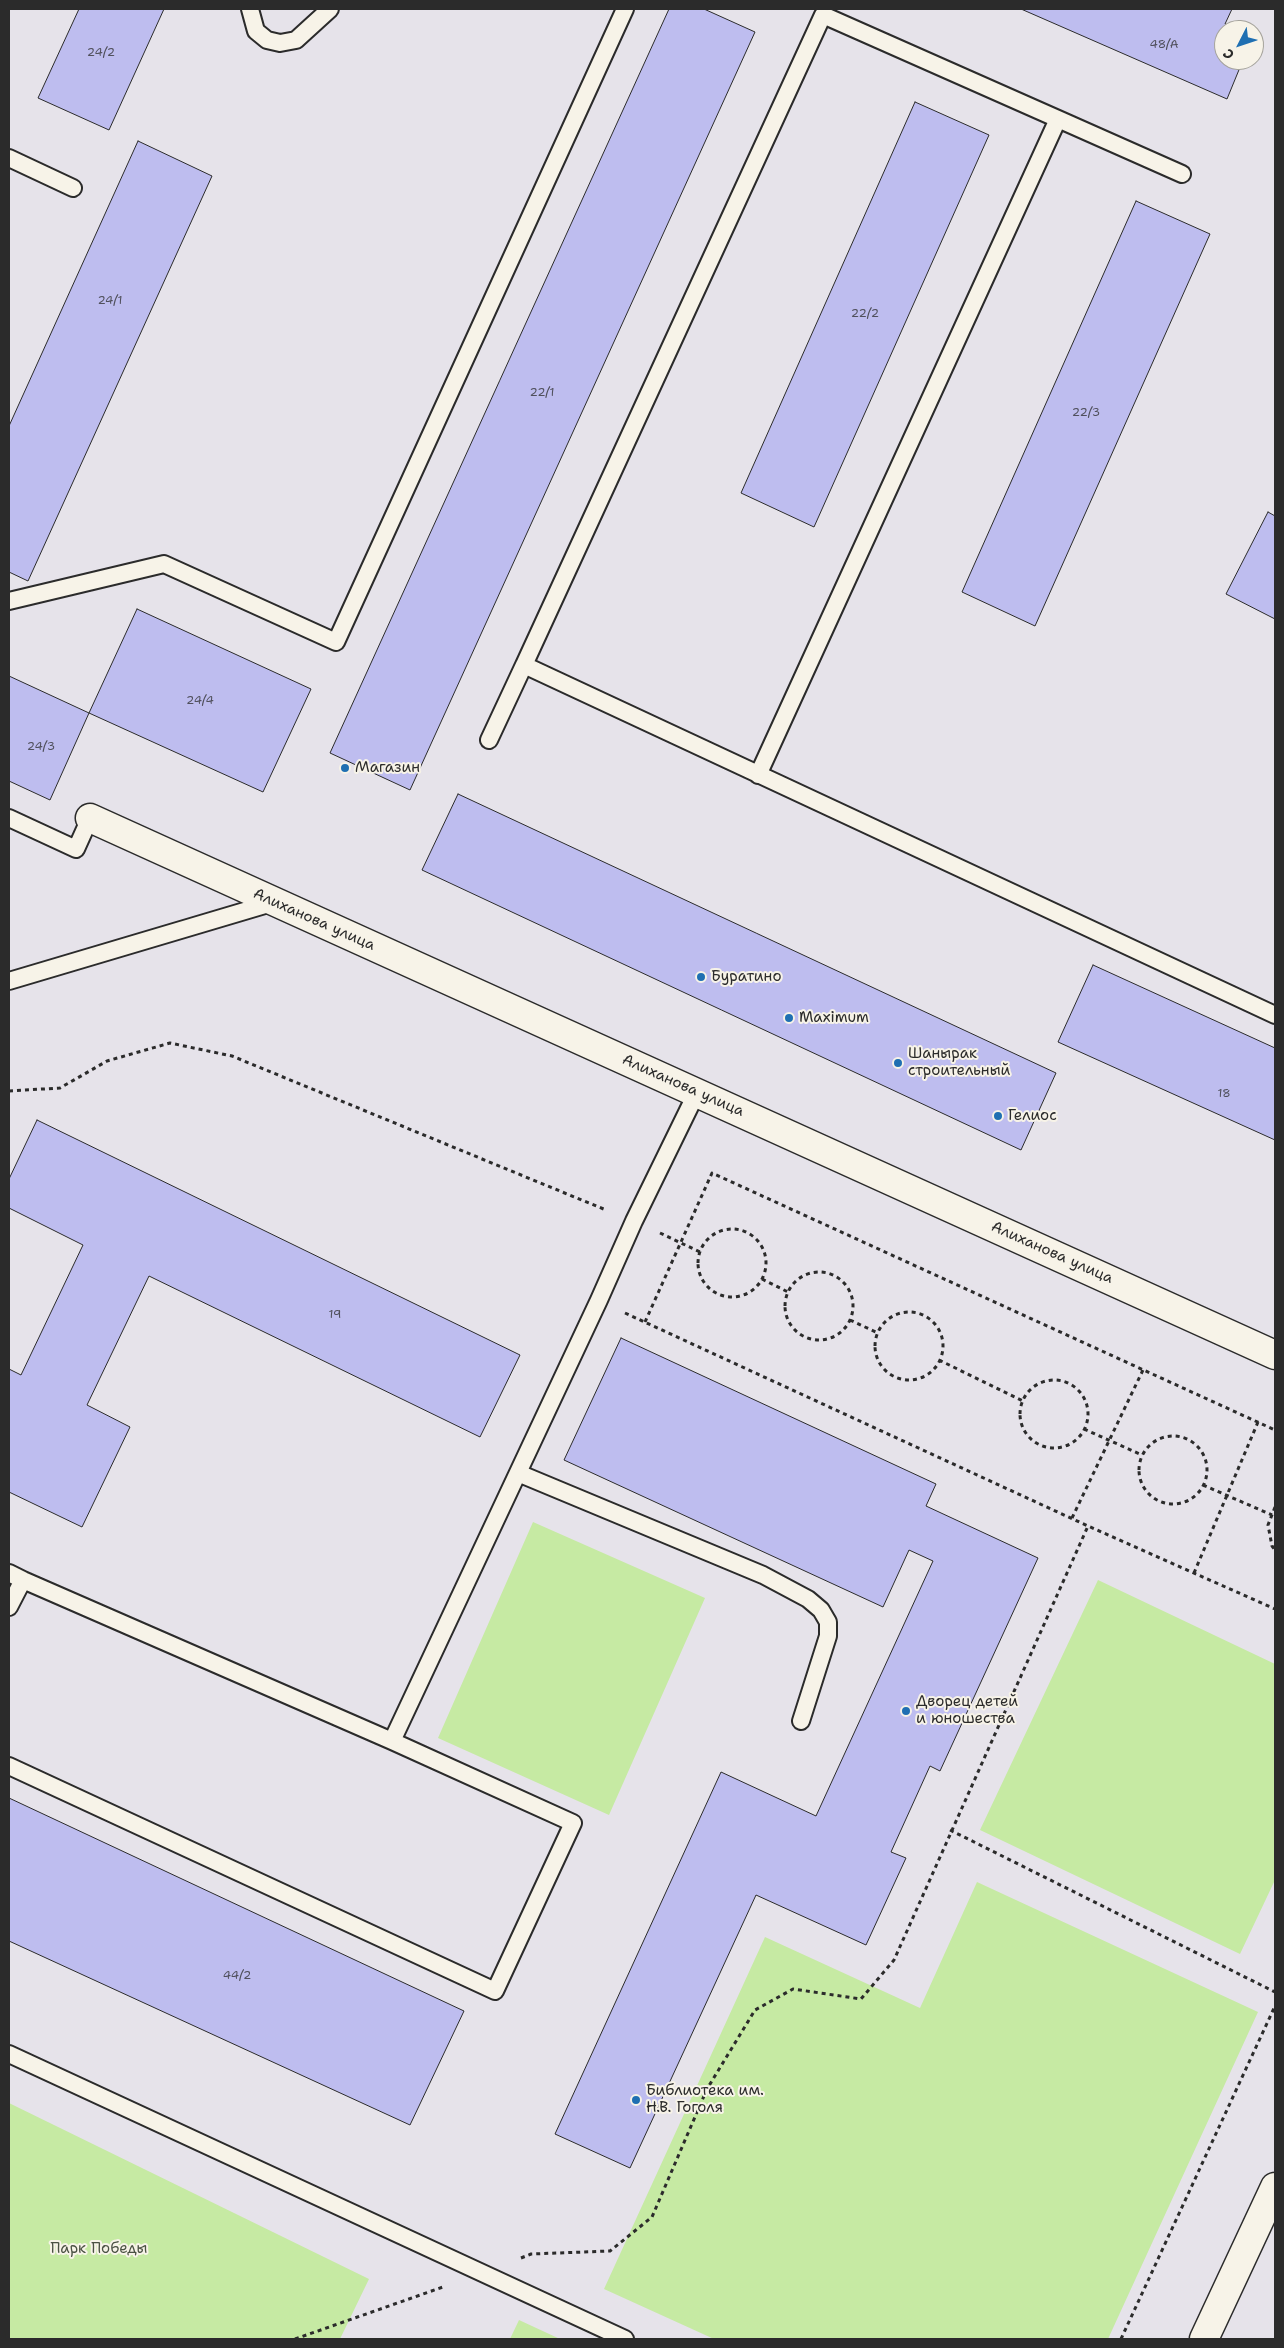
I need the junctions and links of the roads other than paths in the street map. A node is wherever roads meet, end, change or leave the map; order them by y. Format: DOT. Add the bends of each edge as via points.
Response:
graph roads {
  1 [pos="250,9"];
  2 [pos="330,9"];
  3 [pos="625,9"];
  4 [pos="816,12"];
  5 [pos="1058,119"];
  6 [pos="9,158"];
  7 [pos="1182,174"];
  8 [pos="73,188"];
  9 [pos="9,601"];
  10 [pos="524,665"];
  11 [pos="489,740"];
  12 [pos="758,775"];
  13 [pos="9,818"];
  14 [pos="90,818"];
  15 [pos="275,902"];
  16 [pos="9,981"];
  17 [pos="1275,1016"];
  18 [pos="697,1092"];
  19 [pos="1275,1355"];
  20 [pos="518,1473"];
  21 [pos="16,1576"];
  22 [pos="9,1607"];
  23 [pos="800,1721"];
  24 [pos="392,1741"];
  25 [pos="9,1766"];
  26 [pos="9,2054"];
  27 [pos="1275,2187"];
  28 [pos="625,2339"];
  29 [pos="1204,2339"];
  1 -- 2 [label="lane" via="256,31 267,40 280,42 296,40"];
  3 -- 9 [label="lane" via="336,642 164,564"];
  4 -- 5 [label="lane"];
  4 -- 10 [label="lane"];
  5 -- 7 [label="lane"];
  5 -- 12 [label="lane"];
  6 -- 8 [label="lane"];
  10 -- 11 [label="lane"];
  10 -- 12 [label="lane"];
  12 -- 17 [label="lane"];
  13 -- 14 [label="lane" via="76,849"];
  14 -- 15 [label="street, Алиханова улица"];
  15 -- 16 [label="lane"];
  15 -- 18 [label="street, Алиханова улица"];
  18 -- 19 [label="street, Алиханова улица"];
  18 -- 20 [label="lane"];
  20 -- 23 [label="lane" via="763,1575 808,1599 821,1610 828,1622 828,1636"];
  20 -- 24 [label="lane"];
  21 -- 22 [label="lane"];
  21 -- 24 [label="lane"];
  24 -- 25 [label="lane" via="573,1823 495,1991"];
  26 -- 28 [label="lane"];
  27 -- 29 [label="street"];
}
